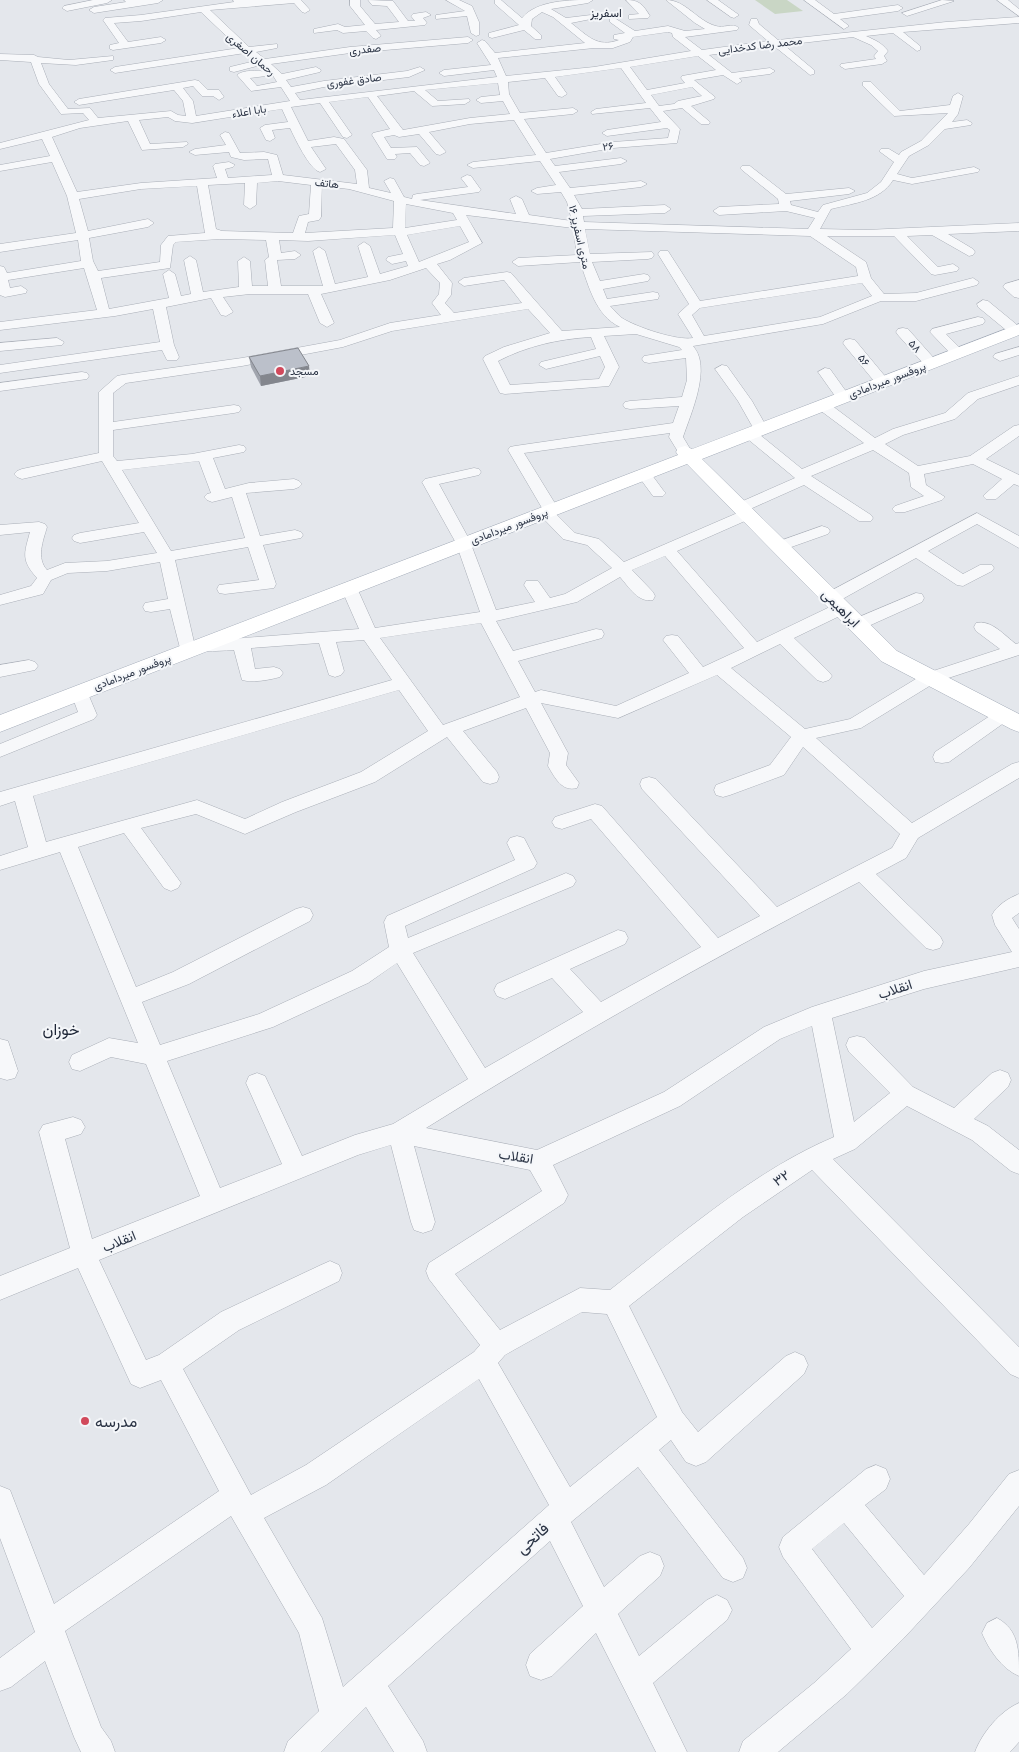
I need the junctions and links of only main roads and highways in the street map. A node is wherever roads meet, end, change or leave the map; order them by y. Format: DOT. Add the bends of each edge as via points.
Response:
graph roads {
  1 [pos="1016,326"];
  2 [pos="754,429"];
  3 [pos="688,454"];
  4 [pos="547,509"];
  5 [pos="191,646"];
  6 [pos="0,714"];
  7 [pos="1011,720"];
  8 [pos="0,724"];
  1 -- 2 [label="main road, پروفسور میردامادی"];
  1 -- 2 [label="main road, پروفسور میردامادی" via="822,405"];
  2 -- 3 [label="main road, پروفسور میردامادی"];
  3 -- 4 [label="main road, پروفسور میردامادی"];
  3 -- 4 [label="main road, پروفسور میردامادی" via="644,474"];
  3 -- 7 [label="main road, ابراهیمی" via="889,656"];
  4 -- 5 [label="main road, پروفسور میردامادی"];
  5 -- 6 [label="main road, پروفسور میردامادی"];
  5 -- 8 [label="main road, پروفسور میردامادی"];
}
